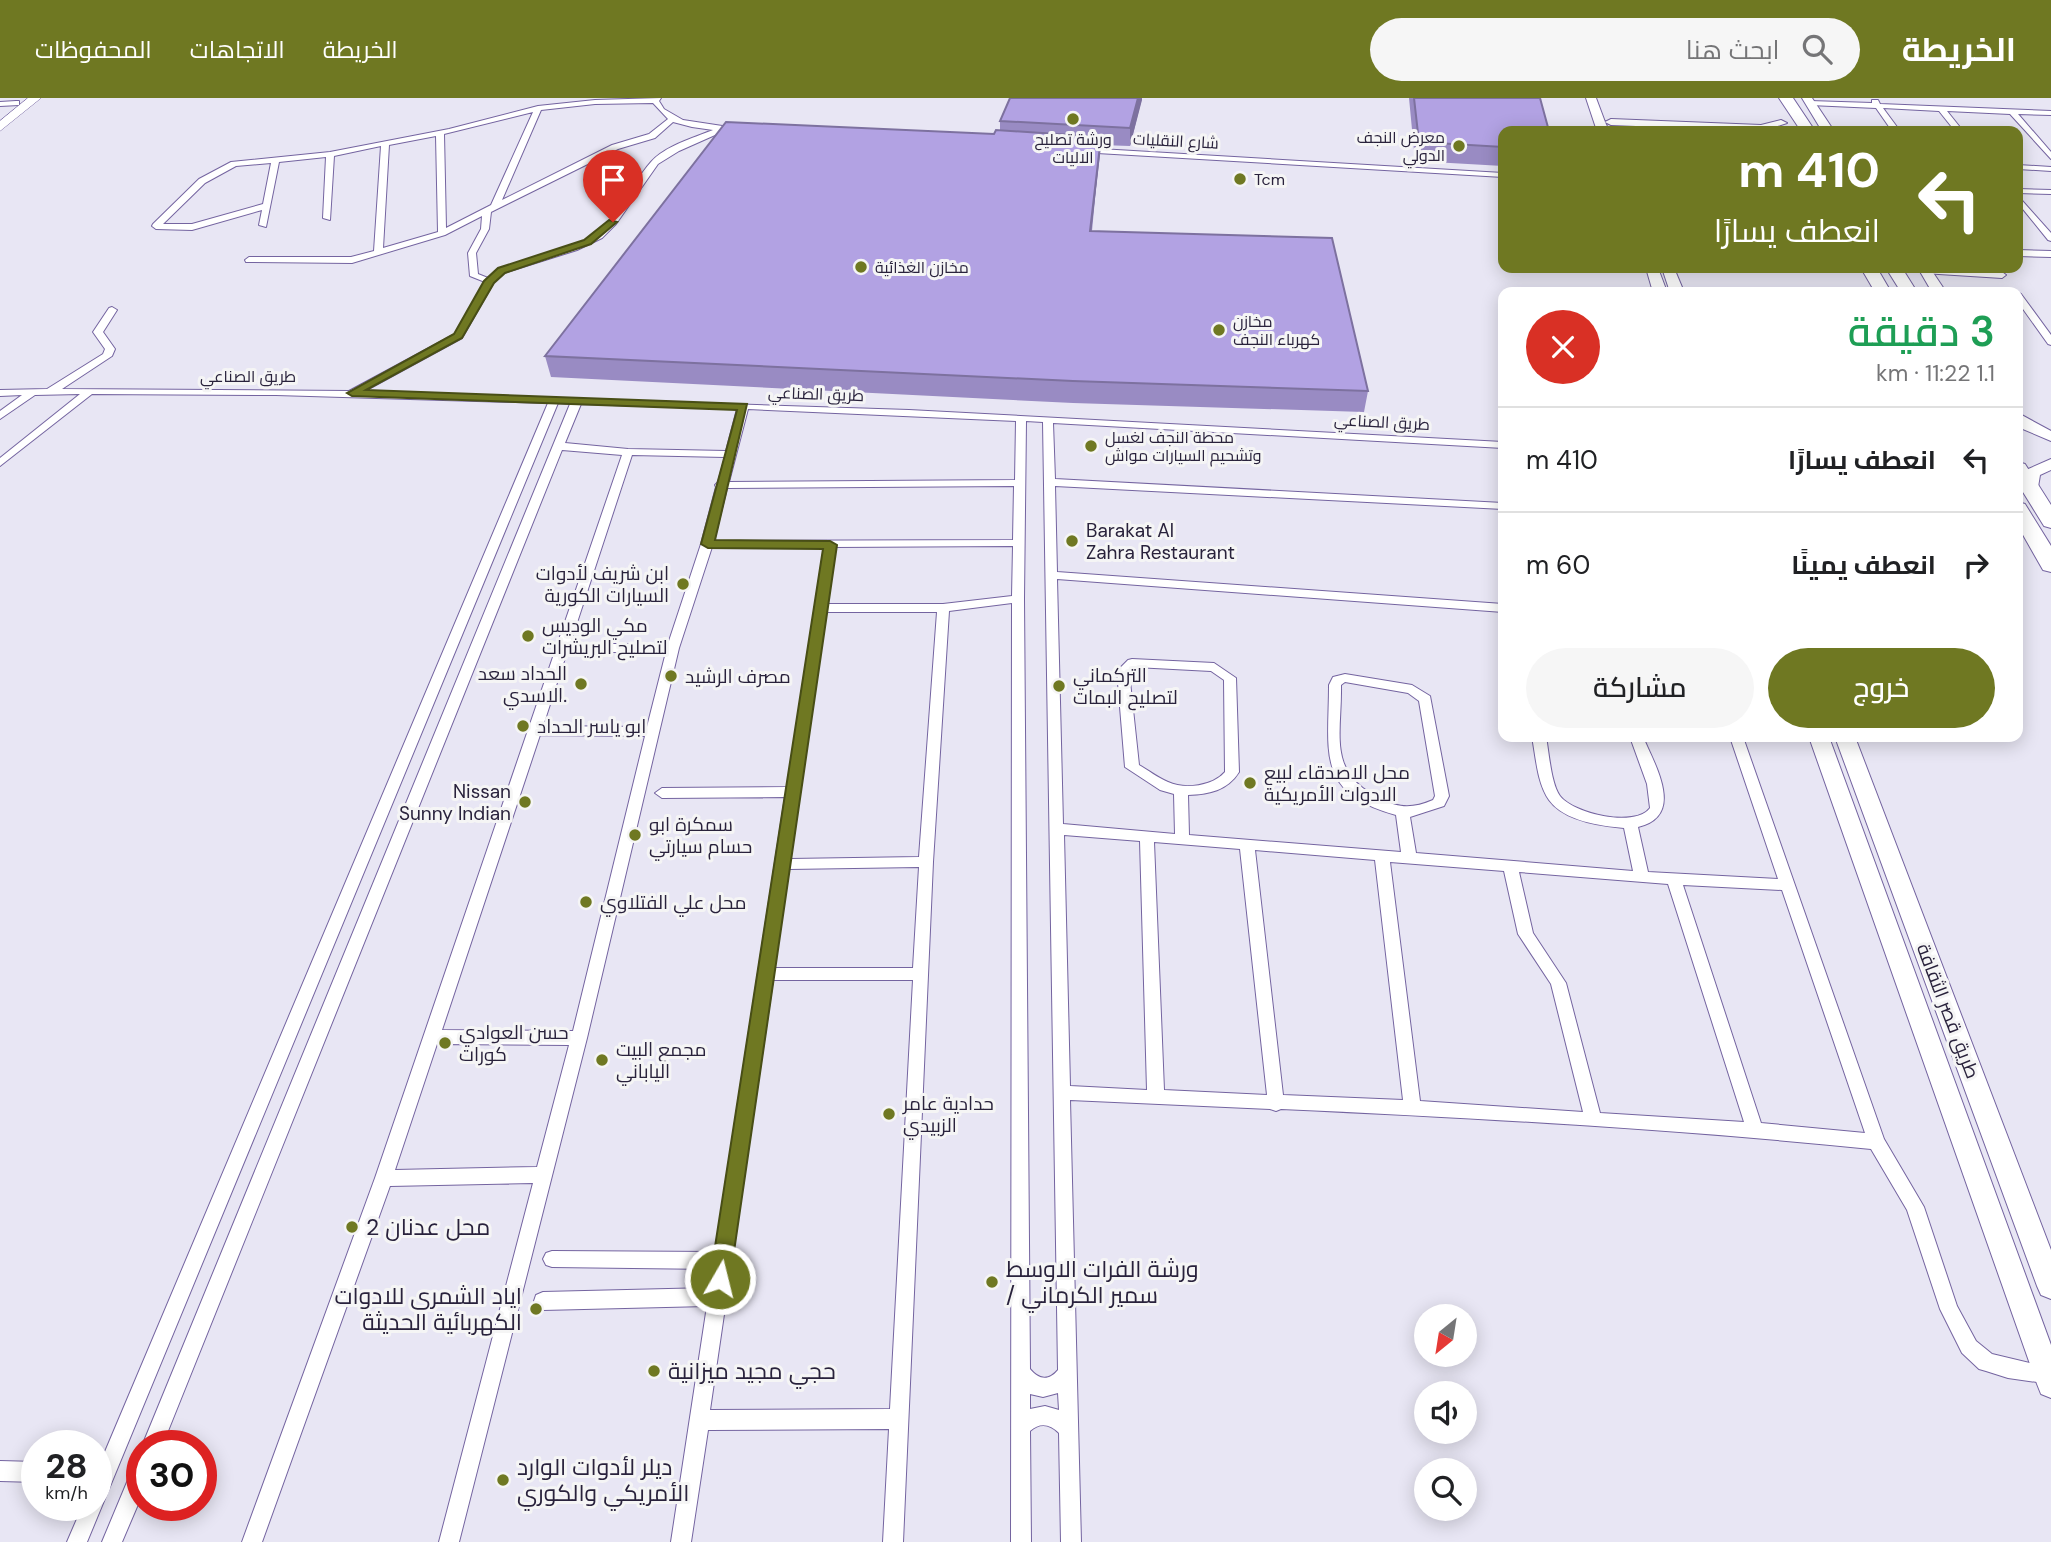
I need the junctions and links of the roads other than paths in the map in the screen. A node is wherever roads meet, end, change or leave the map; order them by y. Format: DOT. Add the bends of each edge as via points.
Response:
graph roads {
  1 [pos="35,98"];
  2 [pos="1591,98"];
  3 [pos="1602,98"];
  4 [pos="1786,98"];
  5 [pos="656,99"];
  6 [pos="19,101"];
  7 [pos="1809,101"];
  8 [pos="1875,102"];
  9 [pos="0,104"];
  10 [pos="538,108"];
  11 [pos="1773,108"];
  12 [pos="1941,108"];
  13 [pos="2012,111"];
  14 [pos="2051,113"];
  15 [pos="0,117"];
  16 [pos="671,119"];
  17 [pos="1609,126"];
  18 [pos="1609,126"];
  19 [pos="1775,126"];
  20 [pos="1805,126"];
  21 [pos="1825,126"];
  22 [pos="1892,126"];
  23 [pos="1955,126"];
  24 [pos="0,127"];
  25 [pos="722,128"];
  26 [pos="750,130"];
  27 [pos="440,133"];
  28 [pos="385,143"];
  29 [pos="1067,149"];
  30 [pos="330,154"];
  31 [pos="2051,157"];
  32 [pos="275,160"];
  33 [pos="2023,167"];
  34 [pos="2051,169"];
  35 [pos="1498,174"];
  36 [pos="2023,191"];
  37 [pos="2051,192"];
  38 [pos="2023,204"];
  39 [pos="266,206"];
  40 [pos="491,208"];
  41 [pos="327,218"];
  42 [pos="262,225"];
  43 [pos="442,233"];
  44 [pos="2051,238"];
  45 [pos="378,252"];
  46 [pos="2023,253"];
  47 [pos="2051,254"];
  48 [pos="249,260"];
  49 [pos="489,281"];
  50 [pos="2023,303"];
  51 [pos="112,310"];
  52 [pos="2035,319"];
  53 [pos="2051,320"];
  54 [pos="2051,342"];
  55 [pos="50,391"];
  56 [pos="90,391"];
  57 [pos="33,392"];
  58 [pos="0,393"];
  59 [pos="352,393"];
  60 [pos="554,400"];
  61 [pos="577,400"];
  62 [pos="743,407"];
  63 [pos="0,416"];
  64 [pos="1021,419"];
  65 [pos="1048,420"];
  66 [pos="2023,422"];
  67 [pos="2051,436"];
  68 [pos="2023,439"];
  69 [pos="1498,445"];
  70 [pos="558,446"];
  71 [pos="2051,446"];
  72 [pos="628,452"];
  73 [pos="729,454"];
  74 [pos="0,463"];
  75 [pos="2051,464"];
  76 [pos="2023,476"];
  77 [pos="1048,482"];
  78 [pos="1021,483"];
  79 [pos="720,485"];
  80 [pos="2031,490"];
  81 [pos="1498,506"];
  82 [pos="2023,520"];
  83 [pos="2051,522"];
  84 [pos="1019,542"];
  85 [pos="708,544"];
  86 [pos="830,545"];
  87 [pos="492,549"];
  88 [pos="517,549"];
  89 [pos="2051,565"];
  90 [pos="1053,575"];
  91 [pos="1018,599"];
  92 [pos="821,608"];
  93 [pos="943,608"];
  94 [pos="1498,608"];
  95 [pos="564,648"];
  96 [pos="673,648"];
  97 [pos="533,730"];
  98 [pos="654,732"];
  99 [pos="1540,742"];
  100 [pos="1639,742"];
  101 [pos="1739,742"];
  102 [pos="1821,742"];
  103 [pos="1847,742"];
  104 [pos="400,770"];
  105 [pos="426,771"];
  106 [pos="1181,790"];
  107 [pos="793,792"];
  108 [pos="662,793"];
  109 [pos="1402,812"];
  110 [pos="1630,824"];
  111 [pos="1057,829"];
  112 [pos="1147,836"];
  113 [pos="1182,839"];
  114 [pos="1247,844"];
  115 [pos="1382,856"];
  116 [pos="1409,857"];
  117 [pos="926,862"];
  118 [pos="782,864"];
  119 [pos="1510,865"];
  120 [pos="1642,877"];
  121 [pos="1674,879"];
  122 [pos="1787,885"];
  123 [pos="766,974"];
  124 [pos="920,974"];
  125 [pos="431,1037"];
  126 [pos="579,1038"];
  127 [pos="1062,1093"];
  128 [pos="1156,1097"];
  129 [pos="1276,1104"];
  130 [pos="1412,1108"];
  131 [pos="1593,1120"];
  132 [pos="1755,1130"];
  133 [pos="1876,1142"];
  134 [pos="543,1175"];
  135 [pos="384,1178"];
  136 [pos="552,1259"];
  137 [pos="723,1261"];
  138 [pos="2051,1286"];
  139 [pos="717,1297"];
  140 [pos="543,1301"];
  141 [pos="1021,1373"];
  142 [pos="1066,1375"];
  143 [pos="2050,1380"];
  144 [pos="898,1419"];
  145 [pos="699,1420"];
  146 [pos="1021,1427"];
  147 [pos="158,1430"];
  148 [pos="1069,1430"];
  149 [pos="112,1450"];
  150 [pos="0,1471"];
  151 [pos="21,1472"];
  152 [pos="126,1508"];
  153 [pos="86,1521"];
  154 [pos="77,1542"];
  155 [pos="112,1542"];
  156 [pos="252,1542"];
  157 [pos="449,1542"];
  158 [pos="681,1542"];
  159 [pos="893,1542"];
  160 [pos="1021,1542"];
  161 [pos="1071,1542"];
  1 -- 24 [label="main road"];
  2 -- 17 [label="street"];
  3 -- 18 [label="street"];
  4 -- 20 [label="highway"];
  5 -- 10 [label="street"];
  5 -- 16 [label="street"];
  6 -- 9 [label="street"];
  6 -- 15 [label="main road"];
  7 -- 8 [label="street"];
  7 -- 21 [label="street"];
  8 -- 12 [label="street"];
  8 -- 22 [label="street"];
  10 -- 27 [label="street"];
  10 -- 40 [label="street"];
  11 -- 19 [label="highway"];
  12 -- 13 [label="street"];
  12 -- 23 [label="street"];
  13 -- 14 [label="street"];
  13 -- 31 [label="street"];
  16 -- 25 [label="street"];
  16 -- 40 [label="street" via="652,135 615,147"];
  25 -- 26 [label="street"];
  25 -- 49 [label="street" via="655,162 599,236 575,248 511,266"];
  27 -- 28 [label="street"];
  27 -- 43 [label="street"];
  28 -- 30 [label="street"];
  28 -- 45 [label="street"];
  29 -- 35 [label="street, شارع النقليات"];
  30 -- 32 [label="street"];
  30 -- 41 [label="street"];
  32 -- 39 [label="street"];
  32 -- 39 [label="street" via="226,167 202,181 156,226 192,227"];
  33 -- 34 [label="street"];
  36 -- 37 [label="street"];
  38 -- 44 [label="street"];
  39 -- 42 [label="street"];
  40 -- 43 [label="street"];
  40 -- 49 [label="street" via="472,253 474,276"];
  43 -- 45 [label="street"];
  45 -- 48 [label="street" via="352,260"];
  46 -- 47 [label="street"];
  49 -- 59 [label="street" via="459,336"];
  50 -- 52 [label="street"];
  51 -- 55 [label="street" via="98,332 110,349 107,356"];
  52 -- 53 [label="street"];
  52 -- 54 [label="street"];
  55 -- 56 [label="street, طريق الصناعي"];
  55 -- 57 [label="street, طريق الصناعي"];
  56 -- 59 [label="street, طريق الصناعي"];
  56 -- 74 [label="street"];
  57 -- 58 [label="street, طريق الصناعي"];
  57 -- 63 [label="street"];
  59 -- 60 [label="street, طريق الصناعي"];
  60 -- 61 [label="street, طريق الصناعي"];
  60 -- 87 [label="street"];
  61 -- 62 [label="street, طريق الصناعي"];
  61 -- 70 [label="street"];
  62 -- 64 [label="street, طريق الصناعي"];
  62 -- 73 [label="street"];
  64 -- 65 [label="street, طريق الصناعي"];
  64 -- 78 [label="street"];
  65 -- 69 [label="street, طريق الصناعي"];
  65 -- 77 [label="street"];
  66 -- 67 [label="street"];
  68 -- 71 [label="street"];
  70 -- 72 [label="street"];
  70 -- 88 [label="street"];
  72 -- 73 [label="street"];
  72 -- 95 [label="street"];
  73 -- 79 [label="street"];
  75 -- 80 [label="street" via="2032,473"];
  76 -- 80 [label="highway"];
  77 -- 81 [label="street"];
  77 -- 90 [label="street"];
  78 -- 79 [label="street"];
  78 -- 84 [label="street"];
  79 -- 85 [label="street"];
  80 -- 83 [label="highway"];
  82 -- 89 [label="highway"];
  84 -- 86 [label="street"];
  84 -- 91 [label="street"];
  85 -- 86 [label="street"];
  85 -- 96 [label="street"];
  86 -- 92 [label="street"];
  87 -- 88 [label="street"];
  87 -- 104 [label="street"];
  88 -- 105 [label="street"];
  90 -- 94 [label="street"];
  90 -- 111 [label="street"];
  91 -- 93 [label="street"];
  91 -- 141 [label="street"];
  92 -- 93 [label="street"];
  92 -- 107 [label="street"];
  93 -- 117 [label="street"];
  95 -- 96 [label="street"];
  95 -- 97 [label="street"];
  96 -- 98 [label="street"];
  97 -- 98 [label="street"];
  97 -- 125 [label="street"];
  98 -- 126 [label="street"];
  99 -- 110 [label="street" via="1553,798 1582,816"];
  100 -- 110 [label="street" via="1658,802 1656,813 1648,820"];
  101 -- 122 [label="street"];
  102 -- 143 [label="street"];
  103 -- 138 [label="street, طريق قصر الثقافة"];
  104 -- 105 [label="street"];
  104 -- 149 [label="street"];
  105 -- 147 [label="street"];
  106 -- 106 [label="street" via="1221,784 1233,772 1230,678 1214,667 1132,663 1123,671 1132,768 1165,788"];
  106 -- 113 [label="street"];
  107 -- 108 [label="street"];
  107 -- 118 [label="street"];
  109 -- 109 [label="street" via="1432,807 1442,796 1424,699 1412,689 1338,680 1336,765 1352,788"];
  109 -- 116 [label="street"];
  110 -- 120 [label="street"];
  111 -- 112 [label="street"];
  111 -- 127 [label="street"];
  112 -- 113 [label="street"];
  112 -- 128 [label="street"];
  113 -- 114 [label="street"];
  114 -- 115 [label="street"];
  114 -- 129 [label="street"];
  115 -- 116 [label="street"];
  115 -- 130 [label="street"];
  116 -- 119 [label="street"];
  117 -- 118 [label="street"];
  117 -- 124 [label="street"];
  118 -- 123 [label="street"];
  119 -- 120 [label="street"];
  119 -- 131 [label="street" via="1526,934 1558,983"];
  120 -- 121 [label="street"];
  121 -- 122 [label="street"];
  121 -- 132 [label="street"];
  122 -- 133 [label="street"];
  123 -- 124 [label="street"];
  123 -- 137 [label="street"];
  124 -- 144 [label="street"];
  125 -- 126 [label="street"];
  125 -- 135 [label="street"];
  126 -- 134 [label="street"];
  127 -- 128 [label="street"];
  127 -- 142 [label="street"];
  128 -- 129 [label="street"];
  129 -- 130 [label="street"];
  130 -- 131 [label="street"];
  131 -- 132 [label="street"];
  132 -- 133 [label="street"];
  133 -- 143 [label="street" via="1915,1207 1950,1309 1969,1347 1986,1362"];
  134 -- 135 [label="street"];
  134 -- 157 [label="street"];
  135 -- 156 [label="street"];
  136 -- 137 [label="street"];
  137 -- 139 [label="street"];
  139 -- 140 [label="street"];
  139 -- 145 [label="street"];
  141 -- 142 [label="street" via="1030,1384 1043,1388 1057,1385"];
  141 -- 146 [label="street"];
  142 -- 148 [label="street"];
  144 -- 145 [label="street"];
  144 -- 159 [label="street"];
  145 -- 158 [label="street"];
  146 -- 148 [label="street" via="1031,1418 1045,1415 1059,1419"];
  146 -- 160 [label="street"];
  148 -- 161 [label="street"];
  150 -- 151 [label="street"];
  152 -- 155 [label="street"];
  153 -- 154 [label="street"];
}
